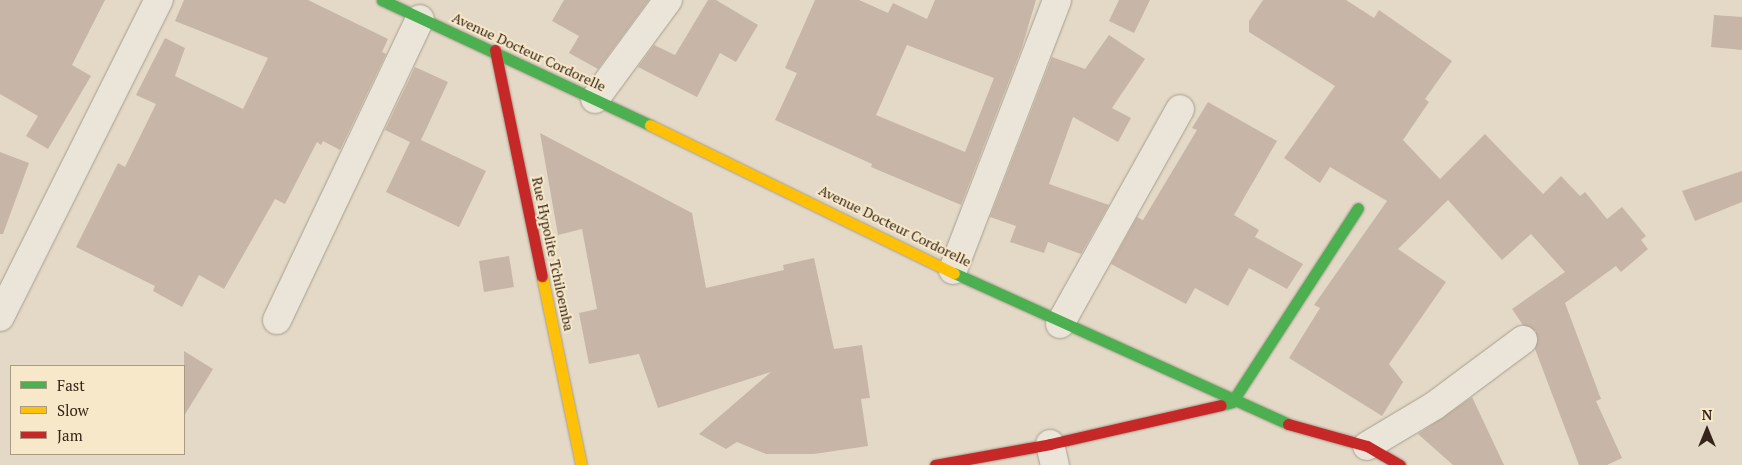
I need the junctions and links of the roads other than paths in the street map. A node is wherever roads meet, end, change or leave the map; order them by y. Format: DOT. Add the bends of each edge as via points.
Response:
graph roads {
  1 [pos="159,0"];
  2 [pos="384,0"];
  3 [pos="668,0"];
  4 [pos="1057,0"];
  5 [pos="420,19"];
  6 [pos="495,50"];
  7 [pos="596,99"];
  8 [pos="1180,109"];
  9 [pos="1358,208"];
  10 [pos="953,270"];
  11 [pos="0,317"];
  12 [pos="277,320"];
  13 [pos="1060,324"];
  14 [pos="1523,340"];
  15 [pos="1232,402"];
  16 [pos="1367,446"];
  17 [pos="1052,454"];
  18 [pos="581,465"];
  19 [pos="935,465"];
  20 [pos="1400,465"];
  1 -- 11 [label="street"];
  2 -- 5 [label="street, Avenue Docteur Cordorelle"];
  3 -- 7 [label="street"];
  4 -- 10 [label="street"];
  5 -- 6 [label="street, Avenue Docteur Cordorelle"];
  5 -- 12 [label="street"];
  6 -- 7 [label="street, Avenue Docteur Cordorelle"];
  6 -- 18 [label="street, Rue Hypolite Tchiloemba"];
  7 -- 10 [label="street, Avenue Docteur Cordorelle"];
  8 -- 13 [label="street"];
  9 -- 15 [label="street"];
  10 -- 13 [label="street, Avenue Docteur Cordorelle"];
  13 -- 15 [label="street, Avenue Docteur Cordorelle"];
  14 -- 16 [label="street" via="1434,406"];
  15 -- 16 [label="street, Avenue Docteur Cordorelle" via="1292,426"];
  15 -- 17 [label="street"];
  16 -- 20 [label="street, Avenue Docteur Cordorelle"];
  17 -- 19 [label="street"];
}
